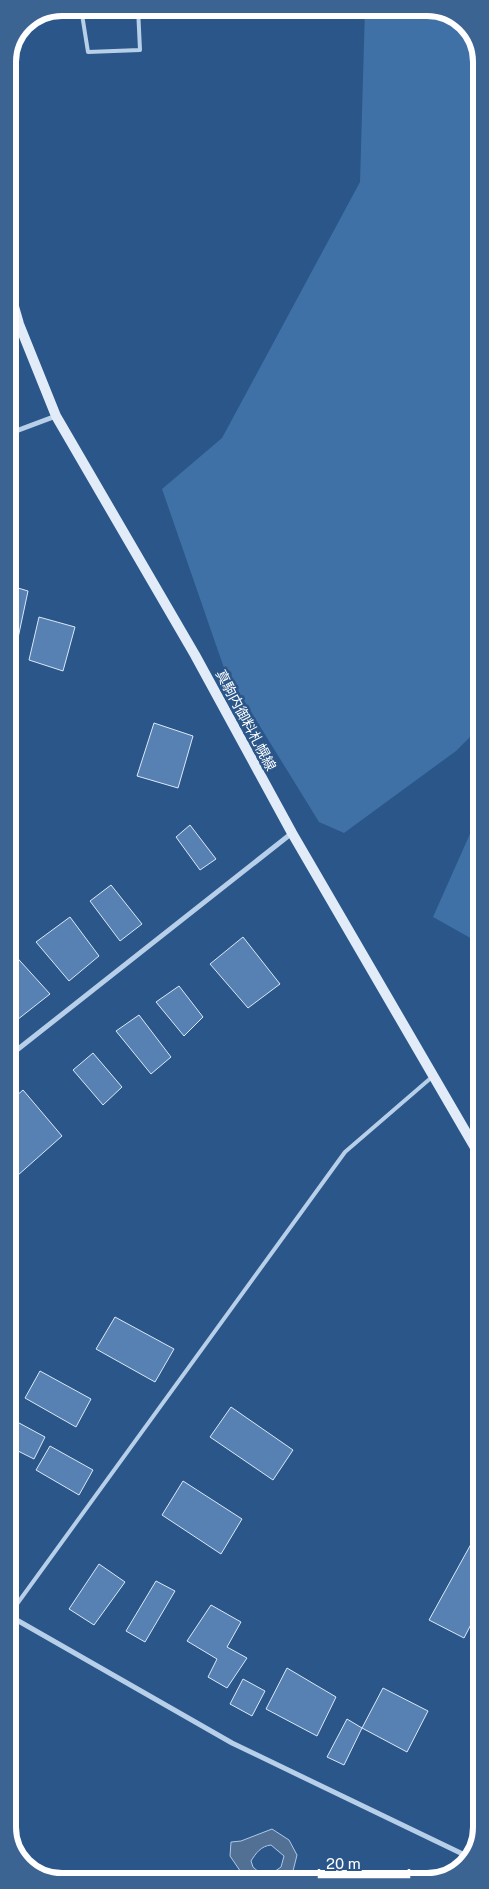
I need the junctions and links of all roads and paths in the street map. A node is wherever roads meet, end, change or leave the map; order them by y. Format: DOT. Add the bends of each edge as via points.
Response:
graph roads {
  1 [pos="83,16"];
  2 [pos="138,16"];
  3 [pos="16,314"];
  4 [pos="56,416"];
  5 [pos="16,431"];
  6 [pos="292,833"];
  7 [pos="16,1051"];
  8 [pos="432,1077"];
  9 [pos="473,1145"];
  10 [pos="16,1605"];
  11 [pos="16,1619"];
  12 [pos="463,1854"];
  1 -- 2 [label="lane" via="88,52 140,50"];
  3 -- 4 [label="main road, 真駒内御料札幌線"];
  4 -- 5 [label="street"];
  4 -- 6 [label="main road, 真駒内御料札幌線" via="195,655"];
  6 -- 7 [label="street"];
  6 -- 8 [label="main road, 真駒内御料札幌線"];
  8 -- 9 [label="main road, 真駒内御料札幌線"];
  8 -- 10 [label="lane" via="345,1152"];
  11 -- 12 [label="street" via="232,1743"];
}
